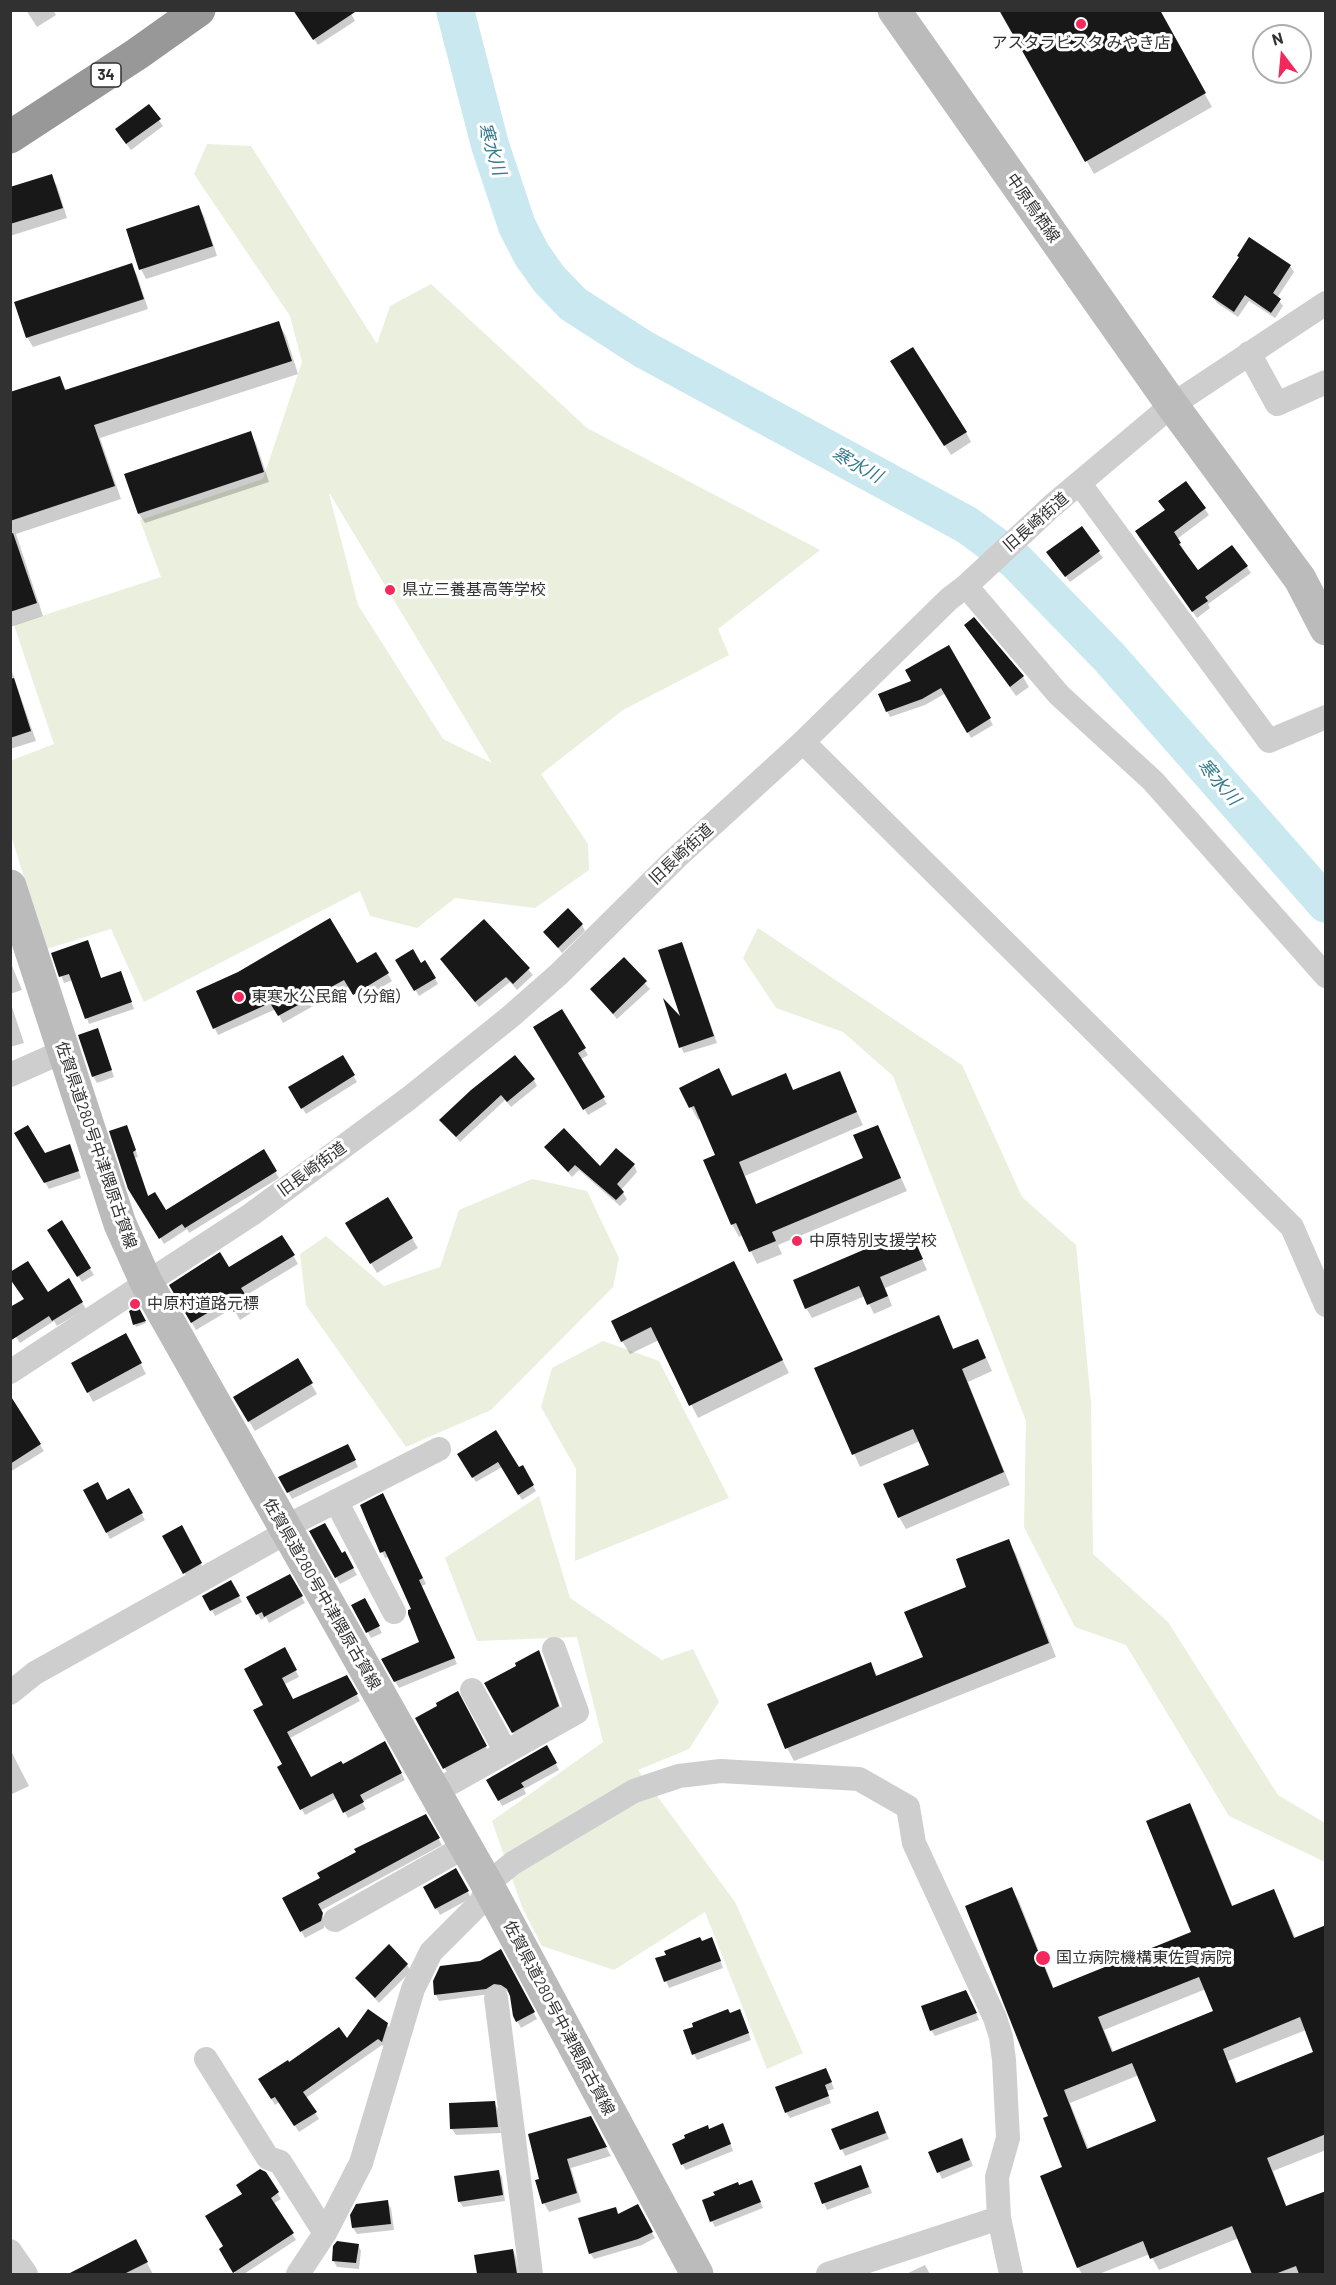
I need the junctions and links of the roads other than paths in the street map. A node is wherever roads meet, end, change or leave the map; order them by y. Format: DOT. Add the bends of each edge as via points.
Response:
graph roads {
  1 [pos="199,10"];
  2 [pos="894,10"];
  3 [pos="10,137"];
  4 [pos="1326,303"];
  5 [pos="1249,353"];
  6 [pos="1326,382"];
  7 [pos="1173,405"];
  8 [pos="1080,484"];
  9 [pos="966,586"];
  10 [pos="1326,629"];
  11 [pos="1326,717"];
  12 [pos="803,742"];
  13 [pos="10,886"];
  14 [pos="1326,976"];
  15 [pos="64,1051"];
  16 [pos="10,1075"];
  17 [pos="146,1282"];
  18 [pos="1326,1305"];
  19 [pos="10,1372"];
  20 [pos="439,1449"];
  21 [pos="336,1501"];
  22 [pos="287,1532"];
  23 [pos="394,1612"];
  24 [pos="554,1649"];
  25 [pos="472,1690"];
  26 [pos="10,1693"];
  27 [pos="506,1752"];
  28 [pos="435,1792"];
  29 [pos="466,1846"];
  30 [pos="487,1884"];
  31 [pos="335,1920"];
  32 [pos="496,1998"];
  33 [pos="206,2059"];
  34 [pos="999,2218"];
  35 [pos="326,2234"];
  36 [pos="10,2251"];
  37 [pos="865,2269"];
  38 [pos="26,2274"];
  39 [pos="298,2274"];
  40 [pos="531,2274"];
  41 [pos="697,2274"];
  42 [pos="828,2274"];
  43 [pos="1011,2274"];
  1 -- 3 [label="highway, 34"];
  2 -- 7 [label="main road, 中原鳥栖線"];
  4 -- 5 [label="street, 旧長崎街道"];
  5 -- 6 [label="street" via="1277,404"];
  5 -- 7 [label="street, 旧長崎街道"];
  7 -- 8 [label="street, 旧長崎街道"];
  7 -- 10 [label="main road, 中原鳥栖線" via="1300,579"];
  8 -- 9 [label="street, 旧長崎街道" via="1024,530"];
  8 -- 11 [label="street" via="1269,741"];
  9 -- 12 [label="street, 旧長崎街道"];
  9 -- 14 [label="street" via="1059,695 1153,781"];
  12 -- 17 [label="street, 旧長崎街道" via="510,1017 408,1099 260,1208"];
  12 -- 18 [label="street" via="1292,1227"];
  13 -- 15 [label="main road, 佐賀県道280号中津隈原古賀線"];
  15 -- 16 [label="street"];
  15 -- 17 [label="main road, 佐賀県道280号中津隈原古賀線" via="120,1224"];
  17 -- 19 [label="street, 旧長崎街道"];
  17 -- 22 [label="main road, 佐賀県道280号中津隈原古賀線"];
  20 -- 21 [label="street"];
  21 -- 22 [label="street" via="295,1522"];
  21 -- 23 [label="street"];
  22 -- 26 [label="street" via="35,1673"];
  22 -- 28 [label="main road, 佐賀県道280号中津隈原古賀線"];
  24 -- 27 [label="street" via="577,1712"];
  25 -- 27 [label="street"];
  27 -- 28 [label="street"];
  28 -- 29 [label="main road, 佐賀県道280号中津隈原古賀線"];
  29 -- 30 [label="main road, 佐賀県道280号中津隈原古賀線"];
  29 -- 31 [label="street"];
  30 -- 34 [label="street" via="513,1863 634,1791 679,1776 721,1771 859,1779 908,1807 914,1843 1001,2037 1008,2138 997,2177"];
  30 -- 35 [label="street" via="482,1901 431,1952 413,1989 361,2163"];
  30 -- 41 [label="main road, 佐賀県道280号中津隈原古賀線"];
  32 -- 40 [label="street"];
  33 -- 35 [label="street" via="268,2158 280,2162"];
  34 -- 37 [label="street"];
  34 -- 43 [label="street"];
  35 -- 39 [label="street"];
  36 -- 38 [label="street"];
  37 -- 42 [label="street"];
}
